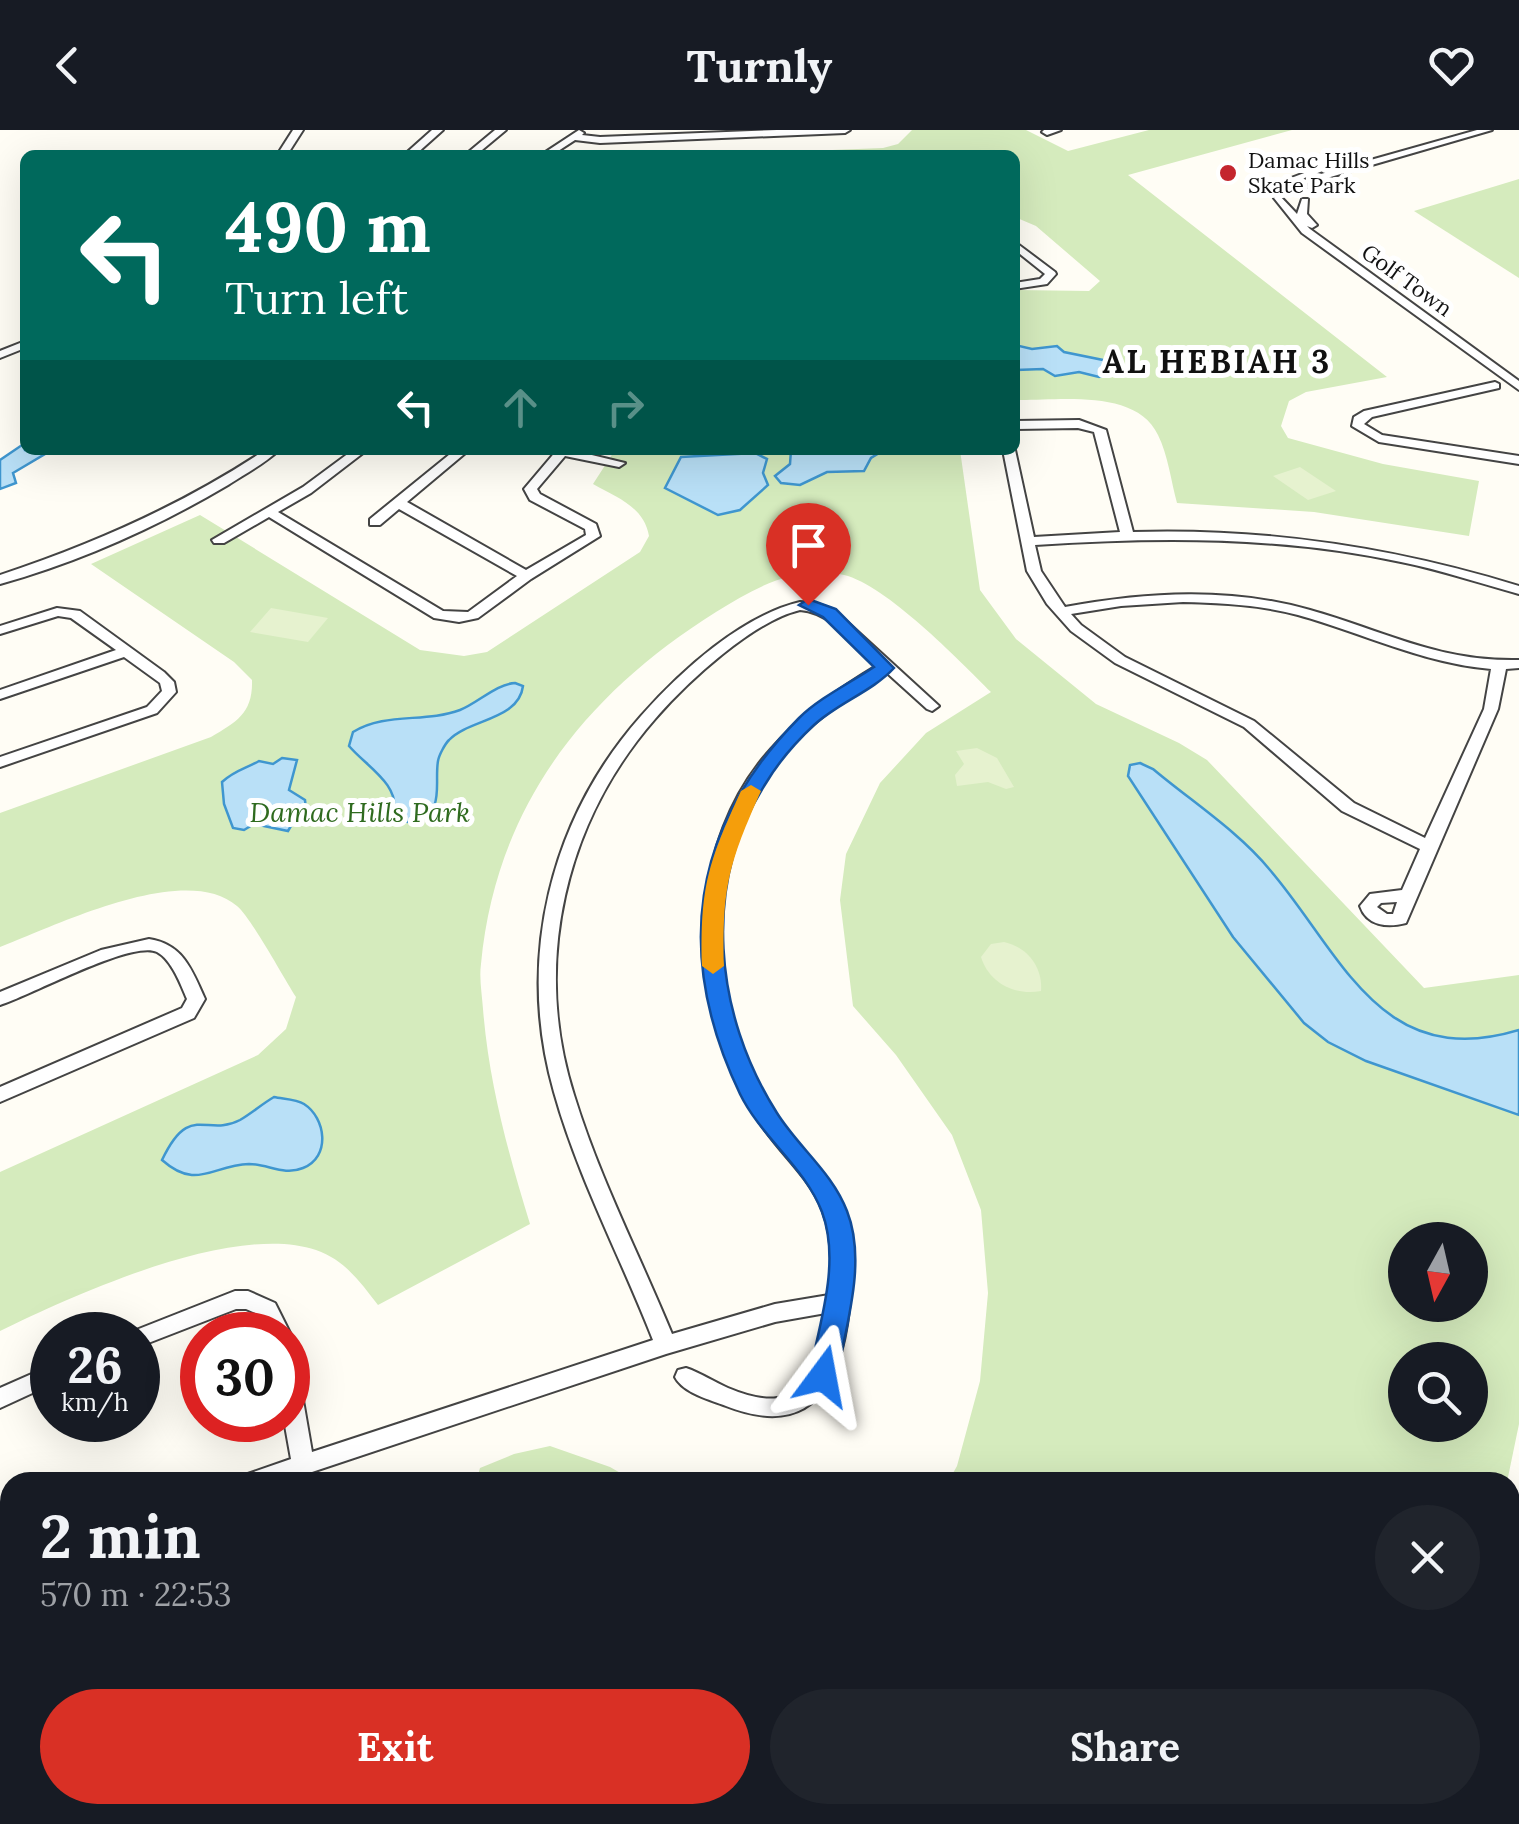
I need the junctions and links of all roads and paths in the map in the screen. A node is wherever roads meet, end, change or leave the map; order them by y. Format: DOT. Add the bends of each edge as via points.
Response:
graph roads {
  1 [pos="438,130"];
  2 [pos="501,130"];
  3 [pos="584,130"];
  4 [pos="845,130"];
  5 [pos="1463,130"];
  6 [pos="1488,130"];
  7 [pos="761,132"];
  8 [pos="670,133"];
  9 [pos="571,137"];
  10 [pos="415,150"];
  11 [pos="476,150"];
  12 [pos="553,150"];
  13 [pos="1283,183"];
  14 [pos="1313,189"];
  15 [pos="1280,198"];
  16 [pos="1305,200"];
  17 [pos="1020,250"];
  18 [pos="1020,285"];
  19 [pos="1519,376"];
  20 [pos="1495,386"];
  21 [pos="1519,386"];
  22 [pos="1020,426"];
  23 [pos="265,455"];
  24 [pos="353,455"];
  25 [pos="457,455"];
  26 [pos="559,455"];
  27 [pos="580,455"];
  28 [pos="1010,455"];
  29 [pos="1519,460"];
  30 [pos="619,464"];
  31 [pos="400,504"];
  32 [pos="270,512"];
  33 [pos="375,522"];
  34 [pos="1127,534"];
  35 [pos="219,540"];
  36 [pos="1028,541"];
  37 [pos="526,576"];
  38 [pos="0,580"];
  39 [pos="1519,590"];
  40 [pos="1061,612"];
  41 [pos="0,630"];
  42 [pos="127,652"];
  43 [pos="1519,664"];
  44 [pos="885,668"];
  45 [pos="1498,672"];
  46 [pos="0,695"];
  47 [pos="932,706"];
  48 [pos="0,762"];
  49 [pos="1430,847"];
  50 [pos="1408,895"];
  51 [pos="0,999"];
  52 [pos="0,1096"];
  53 [pos="838,1302"];
  54 [pos="666,1345"];
  55 [pos="686,1378"];
  56 [pos="30,1384"];
  57 [pos="0,1398"];
  58 [pos="300,1442"];
  59 [pos="304,1466"];
  60 [pos="285,1472"];
  1 -- 10 [label="street"];
  2 -- 11 [label="street"];
  3 -- 9 [label="street"];
  4 -- 7 [label="street"];
  5 -- 13 [label="street"];
  6 -- 14 [label="street" via="1324,176"];
  7 -- 8 [label="street"];
  8 -- 9 [label="street"];
  9 -- 12 [label="street"];
  13 -- 14 [label="street"];
  13 -- 15 [label="street" via="1270,190"];
  14 -- 16 [label="street" via="1315,196"];
  15 -- 16 [label="street"];
  15 -- 21 [label="street, Golf Town" via="1306,231"];
  16 -- 19 [label="street, Golf Town" via="1305,220"];
  17 -- 18 [label="street" via="1050,274 1043,282"];
  20 -- 29 [label="street" via="1368,414 1358,426 1379,438"];
  22 -- 34 [label="street" via="1068,424 1092,431 1102,443"];
  23 -- 38 [label="street" via="139,526"];
  24 -- 32 [label="street"];
  25 -- 31 [label="street"];
  26 -- 37 [label="street" via="530,489 580,521 585,533 577,547"];
  27 -- 30 [label="street"];
  28 -- 36 [label="street"];
  31 -- 33 [label="street"];
  31 -- 37 [label="street"];
  32 -- 35 [label="street"];
  32 -- 37 [label="street" via="444,617 473,615"];
  34 -- 36 [label="street"];
  34 -- 39 [label="street" via="1309,543 1419,562"];
  36 -- 40 [label="street" via="1034,571"];
  40 -- 45 [label="street" via="1157,599 1248,601 1306,613 1422,656"];
  40 -- 49 [label="street" via="1120,660 1249,724 1348,807"];
  41 -- 42 [label="street" via="59,616 84,620"];
  42 -- 46 [label="street"];
  42 -- 48 [label="street" via="168,682 163,701"];
  43 -- 45 [label="street"];
  44 -- 47 [label="street"];
  44 -- 53 [label="street" via="808,720 759,777 726,845 712,905 719,1006 736,1059 771,1125 821,1185 835,1213 842,1244"];
  44 -- 54 [label="street" via="834,618 802,610 775,614 685,679 620,750 588,799 560,872 550,911 545,997 562,1089"];
  45 -- 49 [label="street" via="1491,709"];
  49 -- 50 [label="street"];
  51 -- 52 [label="street" via="149,944 167,950 196,999 179,1017"];
  53 -- 54 [label="street"];
  53 -- 55 [label="street" via="823,1376 791,1405 744,1407"];
  54 -- 59 [label="street"];
  56 -- 57 [label="street"];
  58 -- 59 [label="street"];
  59 -- 60 [label="street"];
}
